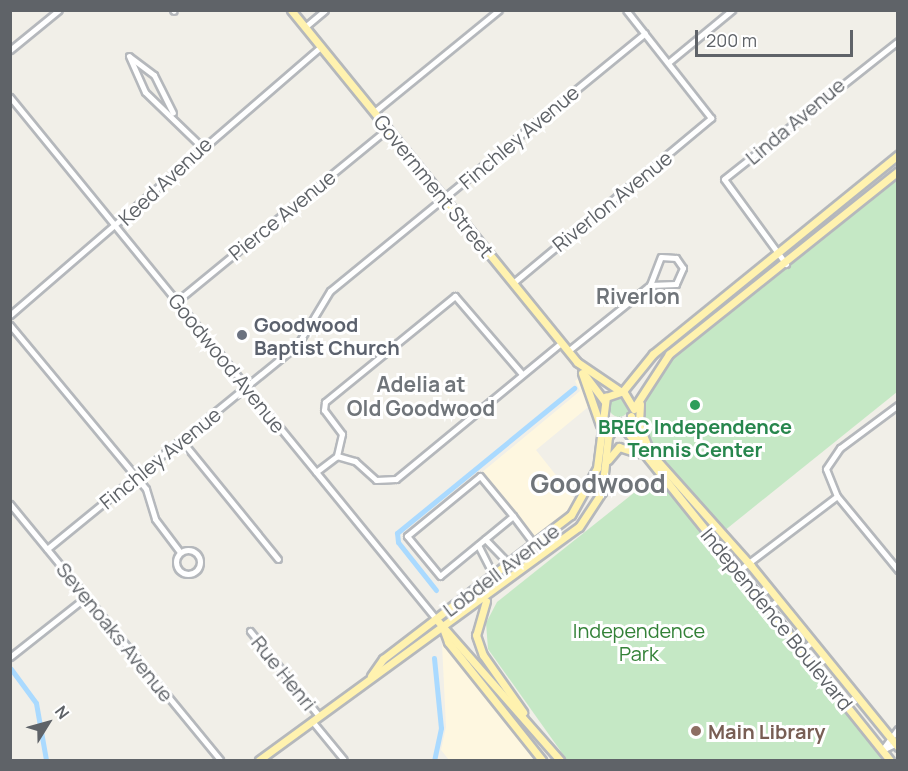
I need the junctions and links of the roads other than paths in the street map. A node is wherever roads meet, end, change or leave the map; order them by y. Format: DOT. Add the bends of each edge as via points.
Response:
graph roads {
  1 [pos="58,10"];
  2 [pos="291,10"];
  3 [pos="325,10"];
  4 [pos="499,10"];
  5 [pos="626,10"];
  6 [pos="732,10"];
  7 [pos="305,27"];
  8 [pos="645,33"];
  9 [pos="897,41"];
  10 [pos="321,47"];
  11 [pos="10,50"];
  12 [pos="669,62"];
  13 [pos="10,97"];
  14 [pos="374,112"];
  15 [pos="174,116"];
  16 [pos="387,129"];
  17 [pos="201,146"];
  18 [pos="897,154"];
  19 [pos="897,171"];
  20 [pos="444,199"];
  21 [pos="116,227"];
  22 [pos="778,254"];
  23 [pos="786,264"];
  24 [pos="513,283"];
  25 [pos="650,285"];
  26 [pos="177,302"];
  27 [pos="10,315"];
  28 [pos="10,325"];
  29 [pos="561,343"];
  30 [pos="568,351"];
  31 [pos="577,362"];
  32 [pos="582,373"];
  33 [pos="522,374"];
  34 [pos="630,382"];
  35 [pos="609,385"];
  36 [pos="246,387"];
  37 [pos="621,391"];
  38 [pos="639,394"];
  39 [pos="604,405"];
  40 [pos="897,405"];
  41 [pos="633,412"];
  42 [pos="618,422"];
  43 [pos="602,430"];
  44 [pos="182,441"];
  45 [pos="337,456"];
  46 [pos="654,457"];
  47 [pos="645,458"];
  48 [pos="607,462"];
  49 [pos="316,472"];
  50 [pos="135,479"];
  51 [pos="591,487"];
  52 [pos="602,492"];
  53 [pos="837,496"];
  54 [pos="10,504"];
  55 [pos="513,516"];
  56 [pos="553,531"];
  57 [pos="485,539"];
  58 [pos="561,542"];
  59 [pos="478,545"];
  60 [pos="535,545"];
  61 [pos="48,549"];
  62 [pos="180,552"];
  63 [pos="278,559"];
  64 [pos="509,564"];
  65 [pos="751,566"];
  66 [pos="897,570"];
  67 [pos="738,571"];
  68 [pos="494,576"];
  69 [pos="491,594"];
  70 [pos="86,597"];
  71 [pos="778,600"];
  72 [pos="768,608"];
  73 [pos="436,619"];
  74 [pos="443,628"];
  75 [pos="250,631"];
  76 [pos="812,642"];
  77 [pos="802,650"];
  78 [pos="10,657"];
  79 [pos="371,676"];
  80 [pos="474,677"];
  81 [pos="499,691"];
  82 [pos="319,716"];
  83 [pos="312,721"];
  84 [pos="897,729"];
  85 [pos="889,736"];
  86 [pos="897,745"];
  87 [pos="548,746"];
  88 [pos="882,750"];
  89 [pos="220,760"];
  90 [pos="259,760"];
  91 [pos="344,760"];
  92 [pos="542,760"];
  93 [pos="560,760"];
  94 [pos="890,760"];
  1 -- 11 [label="street"];
  2 -- 7 [label="main road, Government Street"];
  3 -- 7 [label="street"];
  4 -- 14 [label="street"];
  5 -- 8 [label="street"];
  6 -- 12 [label="street"];
  7 -- 10 [label="main road, Government Street"];
  8 -- 12 [label="street"];
  8 -- 20 [label="street, Finchley Avenue"];
  9 -- 22 [label="street, Linda Avenue" via="724,183"];
  10 -- 14 [label="main road, Government Street"];
  10 -- 17 [label="street, Keed Avenue"];
  12 -- 24 [label="street, Riverlon Avenue" via="711,118"];
  13 -- 21 [label="street, Goodwood Avenue"];
  14 -- 16 [label="main road, Government Street"];
  15 -- 15 [label="street" via="145,92 129,56 154,75"];
  15 -- 17 [label="street"];
  16 -- 20 [label="main road, Government Street"];
  16 -- 26 [label="street, Pierce Avenue"];
  17 -- 21 [label="street, Keed Avenue"];
  18 -- 22 [label="main road"];
  19 -- 23 [label="main road"];
  20 -- 24 [label="main road, Government Street"];
  20 -- 36 [label="street, Finchley Avenue" via="326,296 301,340"];
  21 -- 26 [label="street, Goodwood Avenue"];
  21 -- 27 [label="street, Keed Avenue"];
  22 -- 23 [label="street"];
  22 -- 34 [label="main road" via="653,354"];
  23 -- 38 [label="main road" via="669,354"];
  24 -- 29 [label="main road, Government Street"];
  25 -- 25 [label="street" via="676,284 683,268 676,258 661,257"];
  25 -- 30 [label="street"];
  26 -- 36 [label="street, Goodwood Avenue"];
  28 -- 50 [label="street"];
  29 -- 30 [label="main road, Government Street"];
  29 -- 33 [label="street"];
  30 -- 31 [label="main road, Government Street"];
  31 -- 32 [label="main road, Government Street"];
  31 -- 35 [label="main road, Government Street"];
  32 -- 39 [label="main road, Government Street"];
  32 -- 43 [label="main road"];
  33 -- 45 [label="street" via="396,479 376,480 355,461"];
  33 -- 45 [label="street" via="457,296 324,404 342,434"];
  34 -- 35 [label="main road"];
  34 -- 37 [label="main road"];
  35 -- 37 [label="main road, Government Street"];
  36 -- 44 [label="street, Finchley Avenue"];
  36 -- 49 [label="street, Goodwood Avenue"];
  37 -- 39 [label="main road"];
  37 -- 41 [label="main road"];
  38 -- 41 [label="main road"];
  38 -- 46 [label="main road" via="640,430"];
  39 -- 42 [label="main road, Government Street"];
  39 -- 43 [label="main road, Lobdell Avenue"];
  40 -- 53 [label="street" via="831,457 826,469"];
  41 -- 42 [label="main road"];
  41 -- 46 [label="main road" via="635,436"];
  42 -- 47 [label="main road"];
  42 -- 48 [label="main road, Lobdell Avenue" via="608,437"];
  43 -- 51 [label="main road, Lobdell Avenue"];
  44 -- 50 [label="street, Finchley Avenue"];
  44 -- 63 [label="street"];
  45 -- 49 [label="street"];
  46 -- 65 [label="main road, Independence Boulevard"];
  47 -- 48 [label="main road" via="621,446"];
  47 -- 67 [label="main road, Independence Boulevard"];
  48 -- 52 [label="main road, Lobdell Avenue"];
  49 -- 73 [label="street, Goodwood Avenue"];
  50 -- 61 [label="street, Finchley Avenue"];
  50 -- 62 [label="street"];
  51 -- 52 [label="main road"];
  51 -- 56 [label="main road, Lobdell Avenue"];
  52 -- 58 [label="main road, Lobdell Avenue" via="587,518"];
  53 -- 65 [label="street"];
  53 -- 66 [label="street"];
  54 -- 61 [label="street, Sevenoaks Avenue"];
  55 -- 57 [label="street"];
  55 -- 59 [label="street" via="480,476 407,536 440,576"];
  55 -- 60 [label="street"];
  56 -- 58 [label="main road"];
  56 -- 60 [label="main road, Lobdell Avenue"];
  57 -- 59 [label="street"];
  57 -- 64 [label="street"];
  58 -- 69 [label="main road, Lobdell Avenue"];
  59 -- 68 [label="street"];
  60 -- 64 [label="main road, Lobdell Avenue"];
  61 -- 70 [label="street, Sevenoaks Avenue"];
  62 -- 62 [label="street" via="195,552 201,561 196,571 186,574 177,568"];
  64 -- 68 [label="main road, Lobdell Avenue"];
  65 -- 67 [label="street"];
  65 -- 71 [label="main road, Independence Boulevard"];
  67 -- 72 [label="main road, Independence Boulevard"];
  68 -- 73 [label="main road, Lobdell Avenue"];
  69 -- 74 [label="main road, Lobdell Avenue"];
  69 -- 87 [label="main road" via="477,621 483,655"];
  70 -- 78 [label="street"];
  70 -- 89 [label="street, Sevenoaks Avenue"];
  71 -- 72 [label="street"];
  71 -- 76 [label="main road, Independence Boulevard"];
  72 -- 77 [label="main road, Independence Boulevard"];
  73 -- 74 [label="main road, Goodwood Avenue"];
  73 -- 79 [label="main road, Lobdell Avenue" via="383,659"];
  74 -- 79 [label="main road, Lobdell Avenue"];
  74 -- 80 [label="main road"];
  74 -- 81 [label="main road"];
  75 -- 82 [label="street, Rue Henri"];
  76 -- 77 [label="street"];
  76 -- 85 [label="main road, Independence Boulevard"];
  77 -- 88 [label="main road, Independence Boulevard"];
  79 -- 82 [label="main road, Lobdell Avenue"];
  80 -- 81 [label="main road" via="483,677"];
  80 -- 92 [label="main road"];
  81 -- 87 [label="main road"];
  82 -- 83 [label="main road, Lobdell Avenue"];
  83 -- 90 [label="main road, Lobdell Avenue"];
  83 -- 91 [label="street"];
  84 -- 85 [label="street"];
  85 -- 86 [label="main road, Independence Boulevard"];
  85 -- 88 [label="street"];
  86 -- 88 [label="street"];
  87 -- 93 [label="main road"];
  88 -- 94 [label="main road, Independence Boulevard"];
}
